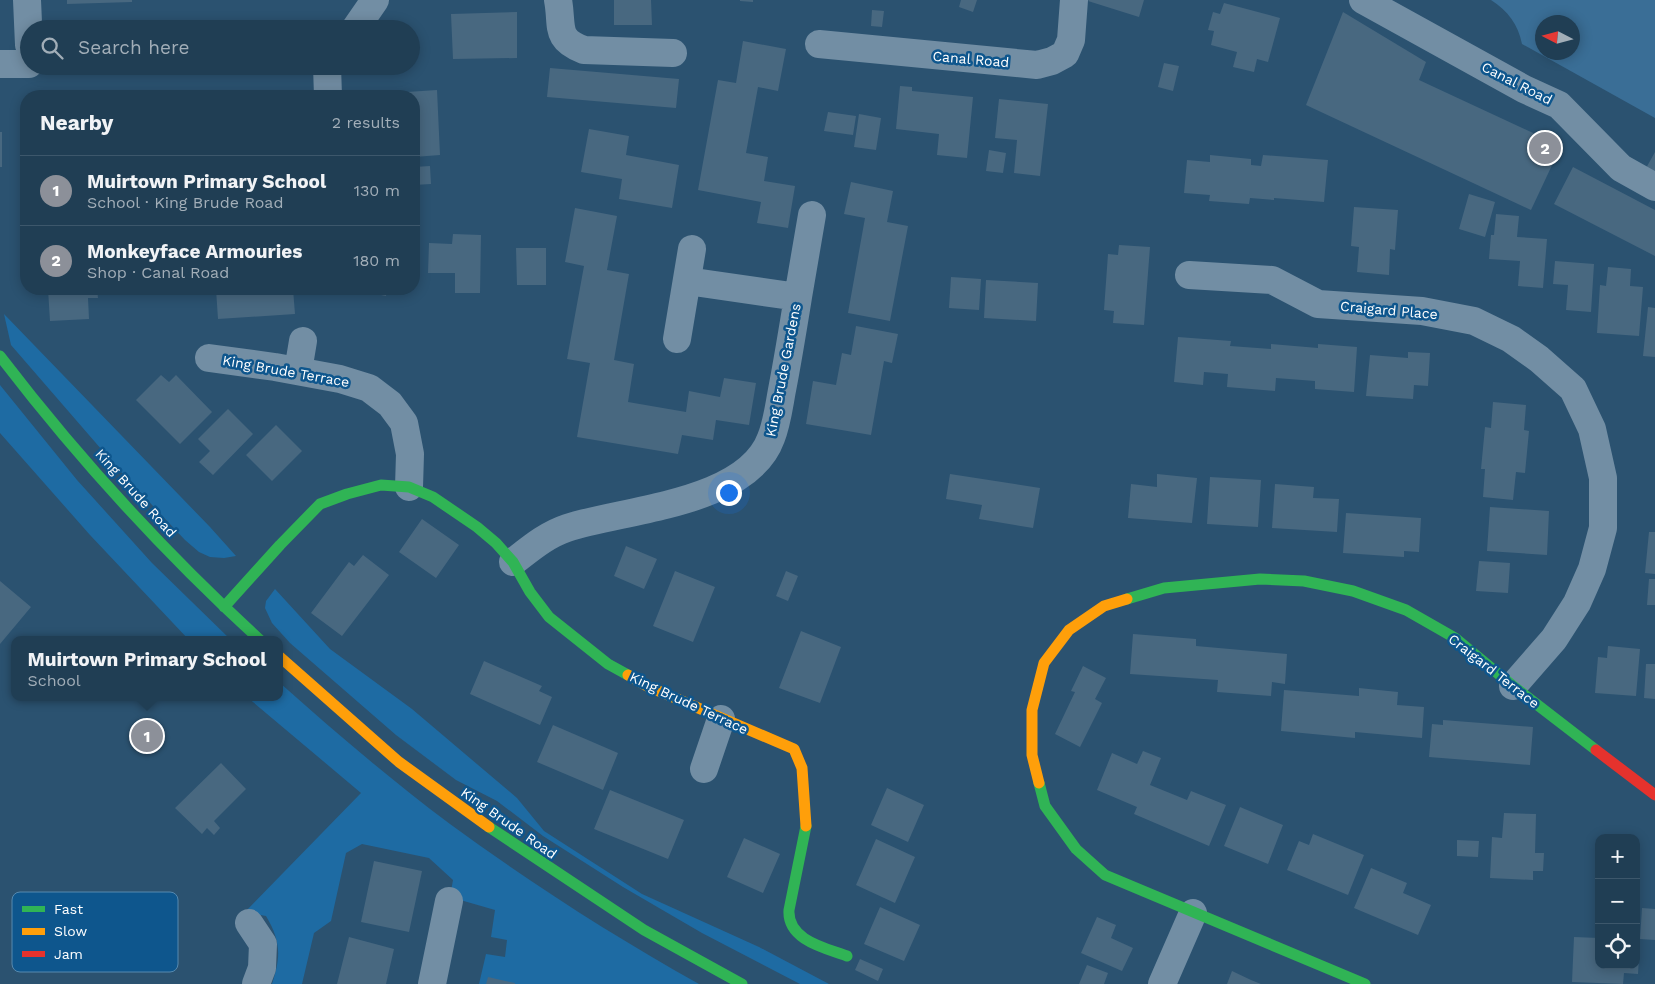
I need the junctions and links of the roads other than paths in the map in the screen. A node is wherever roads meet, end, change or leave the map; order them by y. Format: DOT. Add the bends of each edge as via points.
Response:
graph roads {
  1 [pos="27,0"];
  2 [pos="375,0"];
  3 [pos="558,0"];
  4 [pos="1074,0"];
  5 [pos="1363,0"];
  6 [pos="28,20"];
  7 [pos="361,20"];
  8 [pos="820,44"];
  9 [pos="672,53"];
  10 [pos="0,64"];
  11 [pos="20,64"];
  12 [pos="327,75"];
  13 [pos="328,90"];
  14 [pos="1655,187"];
  15 [pos="812,215"];
  16 [pos="692,249"];
  17 [pos="1189,275"];
  18 [pos="687,281"];
  19 [pos="798,297"];
  20 [pos="677,339"];
  21 [pos="303,341"];
  22 [pos="0,356"];
  23 [pos="208,358"];
  24 [pos="298,371"];
  25 [pos="409,487"];
  26 [pos="513,562"];
  27 [pos="224,607"];
  28 [pos="256,636"];
  29 [pos="283,660"];
  30 [pos="1513,686"];
  31 [pos="721,719"];
  32 [pos="704,769"];
  33 [pos="1655,795"];
  34 [pos="449,901"];
  35 [pos="1193,913"];
  36 [pos="249,923"];
  37 [pos="847,956"];
  38 [pos="256,984"];
  39 [pos="432,984"];
  40 [pos="742,984"];
  41 [pos="1162,984"];
  42 [pos="1365,984"];
  1 -- 6 [label="street"];
  2 -- 7 [label="street"];
  3 -- 9 [label="street" via="561,28 571,46 584,50"];
  4 -- 8 [label="street, Canal Road" via="1071,40 1065,54 1036,65"];
  5 -- 14 [label="street, Canal Road" via="1559,105 1622,168"];
  10 -- 11 [label="street"];
  12 -- 13 [label="street"];
  15 -- 19 [label="street"];
  16 -- 18 [label="street"];
  17 -- 30 [label="street, Craigard Place" via="1272,280 1318,304 1422,311 1474,321 1511,339 1540,359 1573,389 1592,429 1603,478 1603,528 1592,569 1577,603 1554,639"];
  18 -- 19 [label="street, King Brude Gardens"];
  18 -- 20 [label="street"];
  19 -- 26 [label="street, King Brude Gardens" via="778,411 771,439 759,460 739,477 714,490 566,528 540,540"];
  21 -- 24 [label="street"];
  22 -- 27 [label="street, King Brude Road" via="150,533"];
  23 -- 24 [label="street, King Brude Terrace"];
  24 -- 25 [label="street, King Brude Terrace" via="340,378 369,388 390,404 404,423 410,454"];
  25 -- 26 [label="street, King Brude Terrace" via="433,497 477,527"];
  25 -- 27 [label="street, King Brude Terrace" via="381,485 320,504"];
  26 -- 31 [label="street, King Brude Terrace" via="549,617 608,664 647,686"];
  27 -- 28 [label="street, King Brude Road"];
  29 -- 40 [label="street, King Brude Road" via="400,762 510,843 644,930"];
  30 -- 33 [label="street, Craigard Terrace"];
  30 -- 35 [label="street, Craigard Terrace" via="1455,638 1406,610 1353,591 1304,581 1260,579 1164,588 1104,606 1069,630 1044,663 1032,710 1032,755 1045,806 1076,849 1106,875"];
  31 -- 32 [label="street"];
  31 -- 37 [label="street, King Brude Terrace" via="794,749 802,768 806,826 789,921 806,940"];
  34 -- 39 [label="street"];
  35 -- 41 [label="street"];
  35 -- 42 [label="street, Craigard Terrace"];
  36 -- 38 [label="street" via="262,944 262,968"];
}
